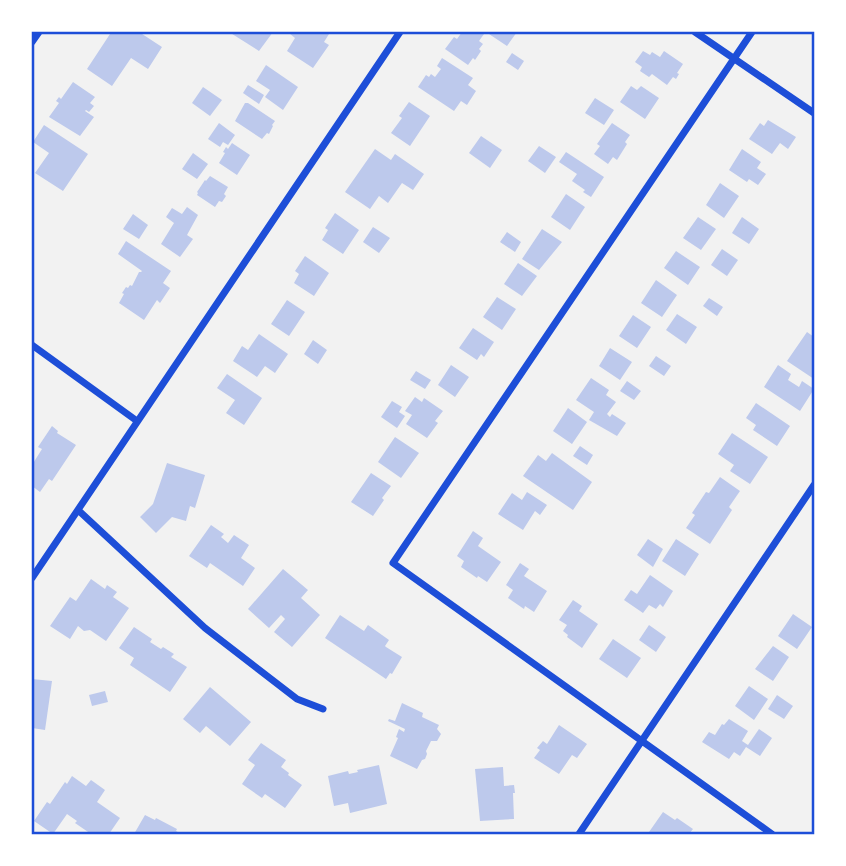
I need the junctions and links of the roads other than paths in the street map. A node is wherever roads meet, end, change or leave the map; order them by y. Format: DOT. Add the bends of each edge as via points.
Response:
graph roads {
  1 [pos="39,32"];
  2 [pos="400,32"];
  3 [pos="695,32"];
  4 [pos="752,32"];
  5 [pos="32,42"];
  6 [pos="734,58"];
  7 [pos="814,113"];
  8 [pos="32,345"];
  9 [pos="137,421"];
  10 [pos="814,485"];
  11 [pos="78,510"];
  12 [pos="32,578"];
  13 [pos="323,709"];
  14 [pos="641,742"];
  15 [pos="579,835"];
  16 [pos="772,835"];
  1 -- 5 [label="street"];
  2 -- 9 [label="street"];
  3 -- 6 [label="street"];
  4 -- 6 [label="street"];
  6 -- 7 [label="street"];
  6 -- 14 [label="street" via="393,563"];
  8 -- 9 [label="street"];
  9 -- 11 [label="street"];
  10 -- 14 [label="street"];
  11 -- 12 [label="street"];
  11 -- 13 [label="street" via="205,628 297,698"];
  14 -- 15 [label="street"];
  14 -- 16 [label="street"];
}
